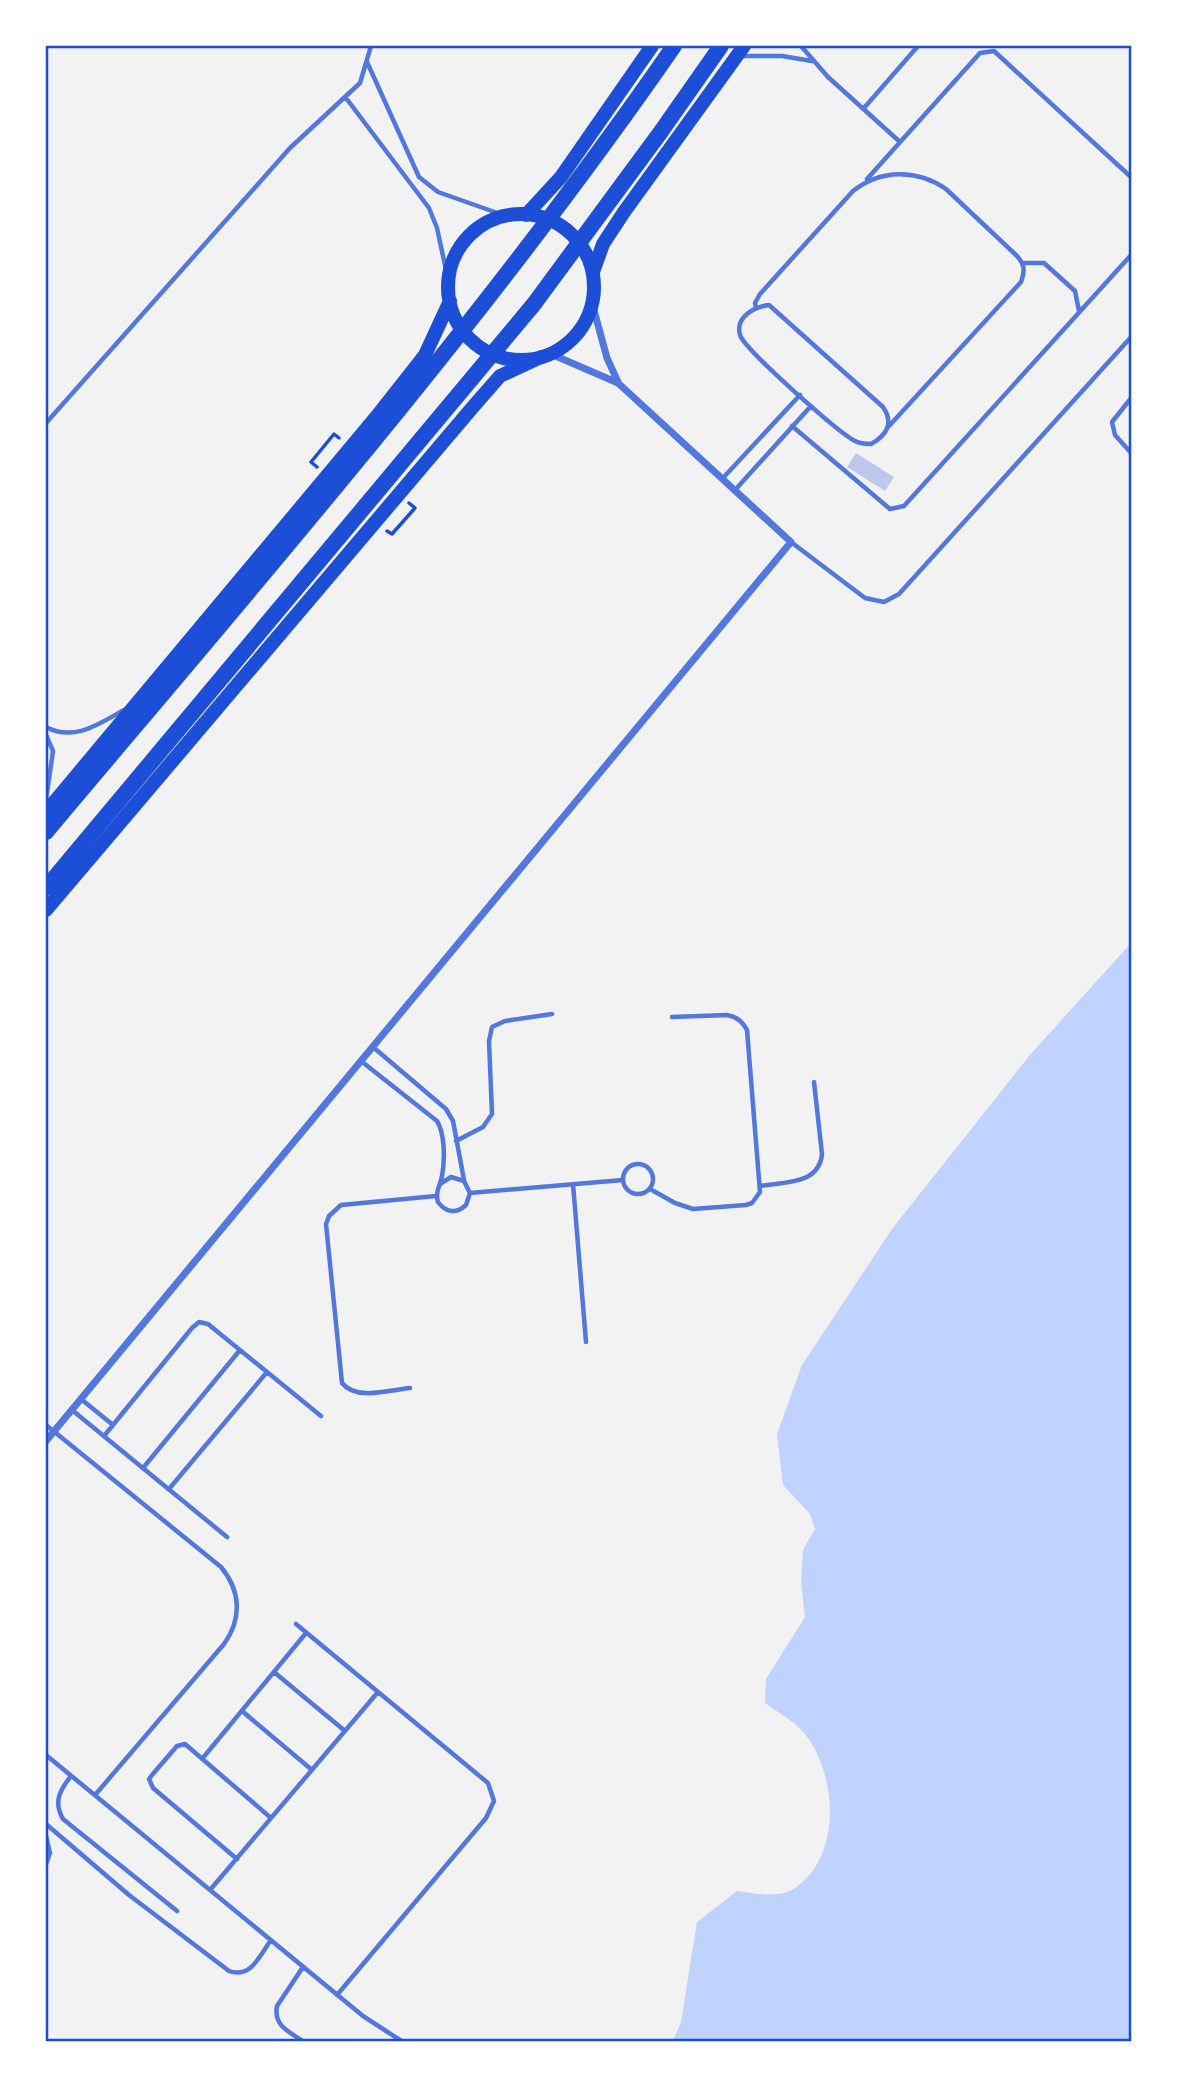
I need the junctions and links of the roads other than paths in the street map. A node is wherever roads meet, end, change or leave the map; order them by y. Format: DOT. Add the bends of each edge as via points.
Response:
graph roads {
  1 [pos="371,46"];
  2 [pos="652,46"];
  3 [pos="674,46"];
  4 [pos="721,46"];
  5 [pos="801,46"];
  6 [pos="918,46"];
  7 [pos="741,51"];
  8 [pos="367,62"];
  9 [pos="813,62"];
  10 [pos="346,98"];
  11 [pos="864,108"];
  12 [pos="900,142"];
  13 [pos="1132,178"];
  14 [pos="867,180"];
  15 [pos="526,215"];
  16 [pos="506,216"];
  17 [pos="1132,254"];
  18 [pos="1024,263"];
  19 [pos="593,272"];
  20 [pos="449,284"];
  21 [pos="450,301"];
  22 [pos="592,303"];
  23 [pos="756,308"];
  24 [pos="1079,312"];
  25 [pos="1132,336"];
  26 [pos="546,355"];
  27 [pos="618,383"];
  28 [pos="800,396"];
  29 [pos="1132,397"];
  30 [pos="811,406"];
  31 [pos="46,423"];
  32 [pos="792,426"];
  33 [pos="889,426"];
  34 [pos="1132,454"];
  35 [pos="722,479"];
  36 [pos="735,490"];
  37 [pos="791,542"];
  38 [pos="137,702"];
  39 [pos="46,727"];
  40 [pos="46,735"];
  41 [pos="46,800"];
  42 [pos="46,812"];
  43 [pos="46,832"];
  44 [pos="46,888"];
  45 [pos="46,910"];
  46 [pos="552,1014"];
  47 [pos="672,1017"];
  48 [pos="372,1046"];
  49 [pos="360,1061"];
  50 [pos="814,1082"];
  51 [pos="456,1142"];
  52 [pos="623,1180"];
  53 [pos="464,1181"];
  54 [pos="440,1184"];
  55 [pos="573,1184"];
  56 [pos="760,1185"];
  57 [pos="650,1189"];
  58 [pos="470,1193"];
  59 [pos="436,1196"];
  60 [pos="586,1342"];
  61 [pos="240,1350"];
  62 [pos="267,1372"];
  63 [pos="410,1388"];
  64 [pos="81,1399"];
  65 [pos="72,1410"];
  66 [pos="321,1416"];
  67 [pos="46,1424"];
  68 [pos="113,1425"];
  69 [pos="54,1431"];
  70 [pos="104,1436"];
  71 [pos="46,1441"];
  72 [pos="143,1468"];
  73 [pos="169,1489"];
  74 [pos="227,1537"];
  75 [pos="296,1625"];
  76 [pos="306,1633"];
  77 [pos="274,1672"];
  78 [pos="378,1692"];
  79 [pos="242,1711"];
  80 [pos="345,1731"];
  81 [pos="46,1755"];
  82 [pos="202,1759"];
  83 [pos="312,1770"];
  84 [pos="71,1776"];
  85 [pos="95,1796"];
  86 [pos="271,1818"];
  87 [pos="46,1824"];
  88 [pos="46,1836"];
  89 [pos="237,1858"];
  90 [pos="46,1864"];
  91 [pos="210,1890"];
  92 [pos="177,1911"];
  93 [pos="271,1940"];
  94 [pos="303,1967"];
  95 [pos="337,1995"];
  96 [pos="304,2042"];
  97 [pos="403,2042"];
  1 -- 8 [label="lane"];
  2 -- 15 [label="main road" via="561,177"];
  3 -- 43 [label="highway" via="504,280 393,419"];
  4 -- 44 [label="highway" via="534,304"];
  5 -- 9 [label="lane"];
  6 -- 11 [label="lane"];
  7 -- 9 [label="lane"];
  7 -- 19 [label="main road" via="610,233"];
  8 -- 10 [label="lane" via="360,83"];
  8 -- 16 [label="lane" via="419,177 438,192"];
  9 -- 11 [label="lane"];
  10 -- 20 [label="lane" via="429,208"];
  10 -- 31 [label="lane" via="290,148"];
  11 -- 12 [label="lane"];
  12 -- 13 [label="lane" via="980,53 994,51"];
  12 -- 14 [label="lane"];
  14 -- 18 [label="lane" via="902,174 936,182"];
  14 -- 23 [label="lane" via="760,294"];
  15 -- 16 [label="main road"];
  15 -- 19 [label="main road" via="545,218 569,232 582,246"];
  16 -- 20 [label="main road" via="482,226 463,244"];
  17 -- 24 [label="lane"];
  18 -- 24 [label="lane" via="1044,263 1075,291"];
  18 -- 33 [label="lane" via="1021,282"];
  19 -- 22 [label="main road"];
  20 -- 21 [label="main road"];
  21 -- 26 [label="main road" via="461,328 483,349 512,359"];
  21 -- 38 [label="main road" via="425,355"];
  22 -- 26 [label="main road" via="580,330 567,344"];
  22 -- 27 [label="street"];
  23 -- 28 [label="lane" via="739,327 744,343"];
  23 -- 33 [label="lane" via="769,305 776,309 883,407"];
  24 -- 32 [label="lane" via="904,506 891,509"];
  25 -- 37 [label="lane" via="899,594 884,602 865,598"];
  26 -- 27 [label="street"];
  26 -- 45 [label="main road" via="500,376"];
  27 -- 35 [label="street"];
  28 -- 30 [label="lane"];
  28 -- 35 [label="lane"];
  29 -- 34 [label="lane" via="1112,422 1115,435"];
  30 -- 32 [label="lane"];
  30 -- 33 [label="lane" via="863,444 878,440"];
  32 -- 36 [label="lane"];
  35 -- 36 [label="street"];
  36 -- 37 [label="street"];
  37 -- 48 [label="street"];
  38 -- 39 [label="lane" via="96,727 72,734"];
  38 -- 42 [label="main road"];
  40 -- 41 [label="lane" via="53,751"];
  46 -- 51 [label="lane" via="492,1027 492,1114 483,1127"];
  47 -- 56 [label="lane" via="727,1015 743,1022"];
  48 -- 49 [label="street"];
  48 -- 51 [label="lane" via="442,1104 453,1121"];
  49 -- 54 [label="lane" via="437,1121 442,1131"];
  49 -- 64 [label="street"];
  50 -- 56 [label="lane" via="821,1163 802,1180"];
  51 -- 53 [label="lane"];
  52 -- 55 [label="lane"];
  52 -- 57 [label="lane" via="633,1194"];
  52 -- 57 [label="lane" via="627,1169 643,1165 652,1172"];
  53 -- 54 [label="lane" via="452,1177"];
  53 -- 58 [label="lane"];
  54 -- 59 [label="lane"];
  55 -- 58 [label="lane"];
  55 -- 60 [label="lane"];
  56 -- 57 [label="lane" via="752,1203 702,1209 684,1207"];
  58 -- 59 [label="lane" via="466,1205 455,1212 442,1208"];
  59 -- 63 [label="lane" via="341,1205 326,1224 342,1383 359,1393"];
  61 -- 62 [label="lane"];
  61 -- 68 [label="lane" via="199,1322"];
  61 -- 72 [label="lane"];
  62 -- 66 [label="lane"];
  62 -- 73 [label="lane"];
  64 -- 65 [label="street"];
  64 -- 68 [label="lane"];
  65 -- 69 [label="street"];
  65 -- 70 [label="lane"];
  67 -- 69 [label="lane"];
  68 -- 70 [label="lane"];
  69 -- 71 [label="street"];
  69 -- 85 [label="lane" via="221,1567 233,1585 237,1605 234,1626 224,1644"];
  70 -- 72 [label="lane"];
  72 -- 73 [label="lane"];
  73 -- 74 [label="lane"];
  75 -- 76 [label="lane"];
  76 -- 77 [label="lane"];
  76 -- 78 [label="lane"];
  77 -- 79 [label="lane"];
  77 -- 80 [label="lane"];
  78 -- 80 [label="lane"];
  78 -- 95 [label="lane" via="488,1783 494,1801 486,1818"];
  79 -- 82 [label="lane"];
  79 -- 83 [label="lane"];
  80 -- 83 [label="lane"];
  81 -- 84 [label="lane"];
  82 -- 86 [label="lane"];
  82 -- 89 [label="lane" via="180,1744 149,1784"];
  83 -- 86 [label="lane"];
  84 -- 85 [label="lane"];
  84 -- 92 [label="lane" via="58,1796 63,1819"];
  85 -- 91 [label="lane"];
  86 -- 89 [label="lane"];
  87 -- 93 [label="lane" via="229,1971 247,1970"];
  88 -- 90 [label="lane" via="50,1853"];
  89 -- 91 [label="lane"];
  91 -- 93 [label="lane"];
  93 -- 94 [label="lane"];
  94 -- 95 [label="lane"];
  94 -- 96 [label="lane" via="276,2011 281,2026"];
  95 -- 97 [label="lane"];
}
